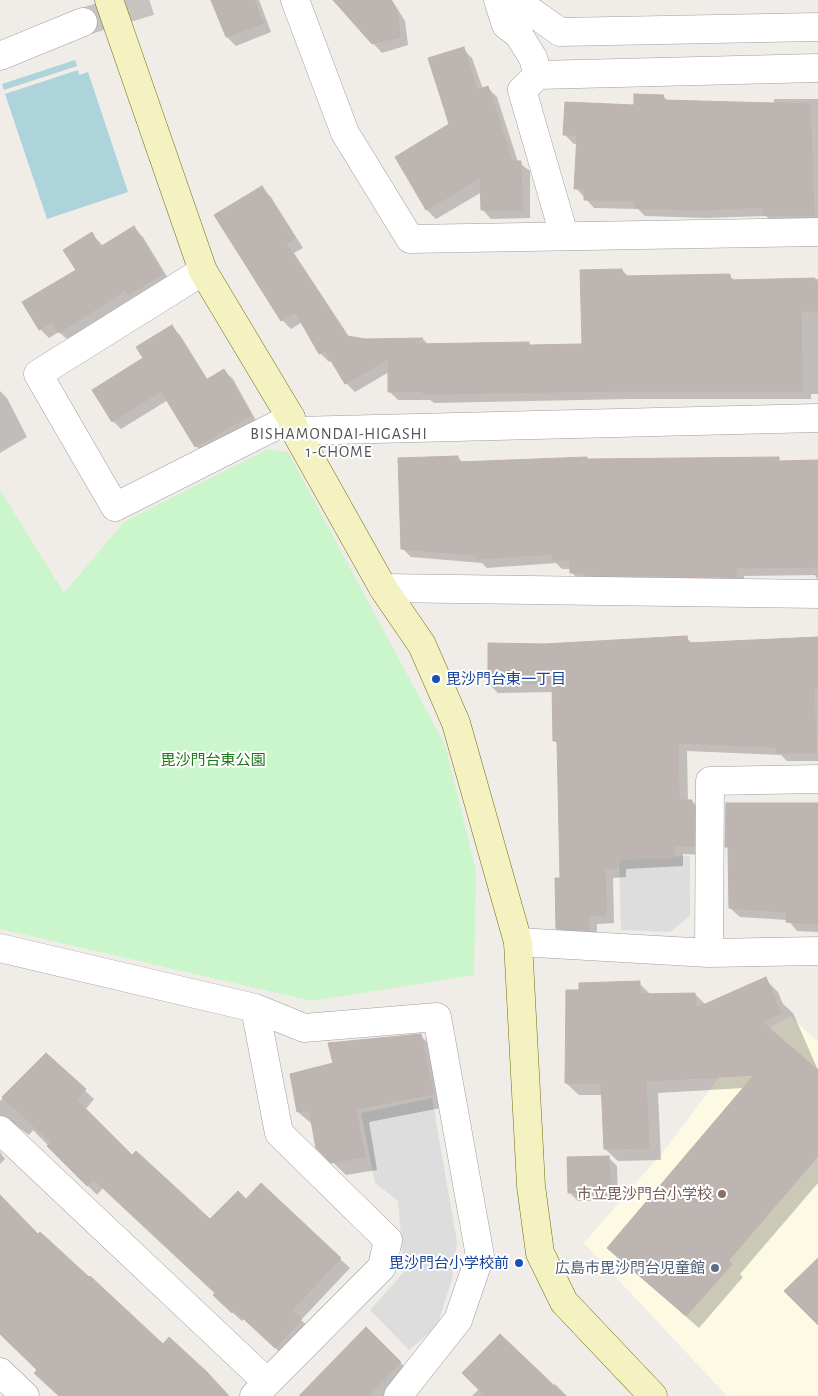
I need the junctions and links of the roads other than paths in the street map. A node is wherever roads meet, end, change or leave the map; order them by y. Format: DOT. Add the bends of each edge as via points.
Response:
graph roads {
  1 [pos="109,0"];
  2 [pos="295,0"];
  3 [pos="498,0"];
  4 [pos="515,0"];
  5 [pos="83,22"];
  6 [pos="818,27"];
  7 [pos="0,56"];
  8 [pos="818,68"];
  9 [pos="538,75"];
  10 [pos="818,232"];
  11 [pos="564,235"];
  12 [pos="203,271"];
  13 [pos="818,418"];
  14 [pos="293,424"];
  15 [pos="383,588"];
  16 [pos="818,594"];
  17 [pos="818,779"];
  18 [pos="518,942"];
  19 [pos="0,948"];
  20 [pos="818,951"];
  21 [pos="709,953"];
  22 [pos="255,1008"];
  23 [pos="0,1130"];
  24 [pos="0,1372"];
  25 [pos="261,1389"];
  26 [pos="646,1394"];
  27 [pos="25,1396"];
  28 [pos="398,1396"];
  1 -- 12 [label="street"];
  2 -- 11 [label="street" via="345,133 410,238"];
  3 -- 9 [label="street" via="506,25 519,35 533,58"];
  4 -- 6 [label="street" via="560,32"];
  5 -- 7 [label="street"];
  8 -- 9 [label="street"];
  9 -- 11 [label="street" via="522,90"];
  10 -- 11 [label="street"];
  12 -- 14 [label="street"];
  12 -- 14 [label="street" via="38,374 115,507"];
  13 -- 14 [label="street"];
  14 -- 15 [label="street"];
  15 -- 16 [label="street"];
  15 -- 18 [label="street" via="422,645 456,723"];
  17 -- 21 [label="street" via="710,781"];
  18 -- 21 [label="street"];
  18 -- 26 [label="street" via="532,1186 540,1252 564,1302"];
  19 -- 22 [label="street"];
  20 -- 21 [label="street"];
  22 -- 25 [label="street" via="279,1133 388,1240 382,1267"];
  22 -- 28 [label="street" via="304,1028 437,1017 480,1256 458,1320"];
  23 -- 25 [label="street"];
  24 -- 27 [label="street"];
}
